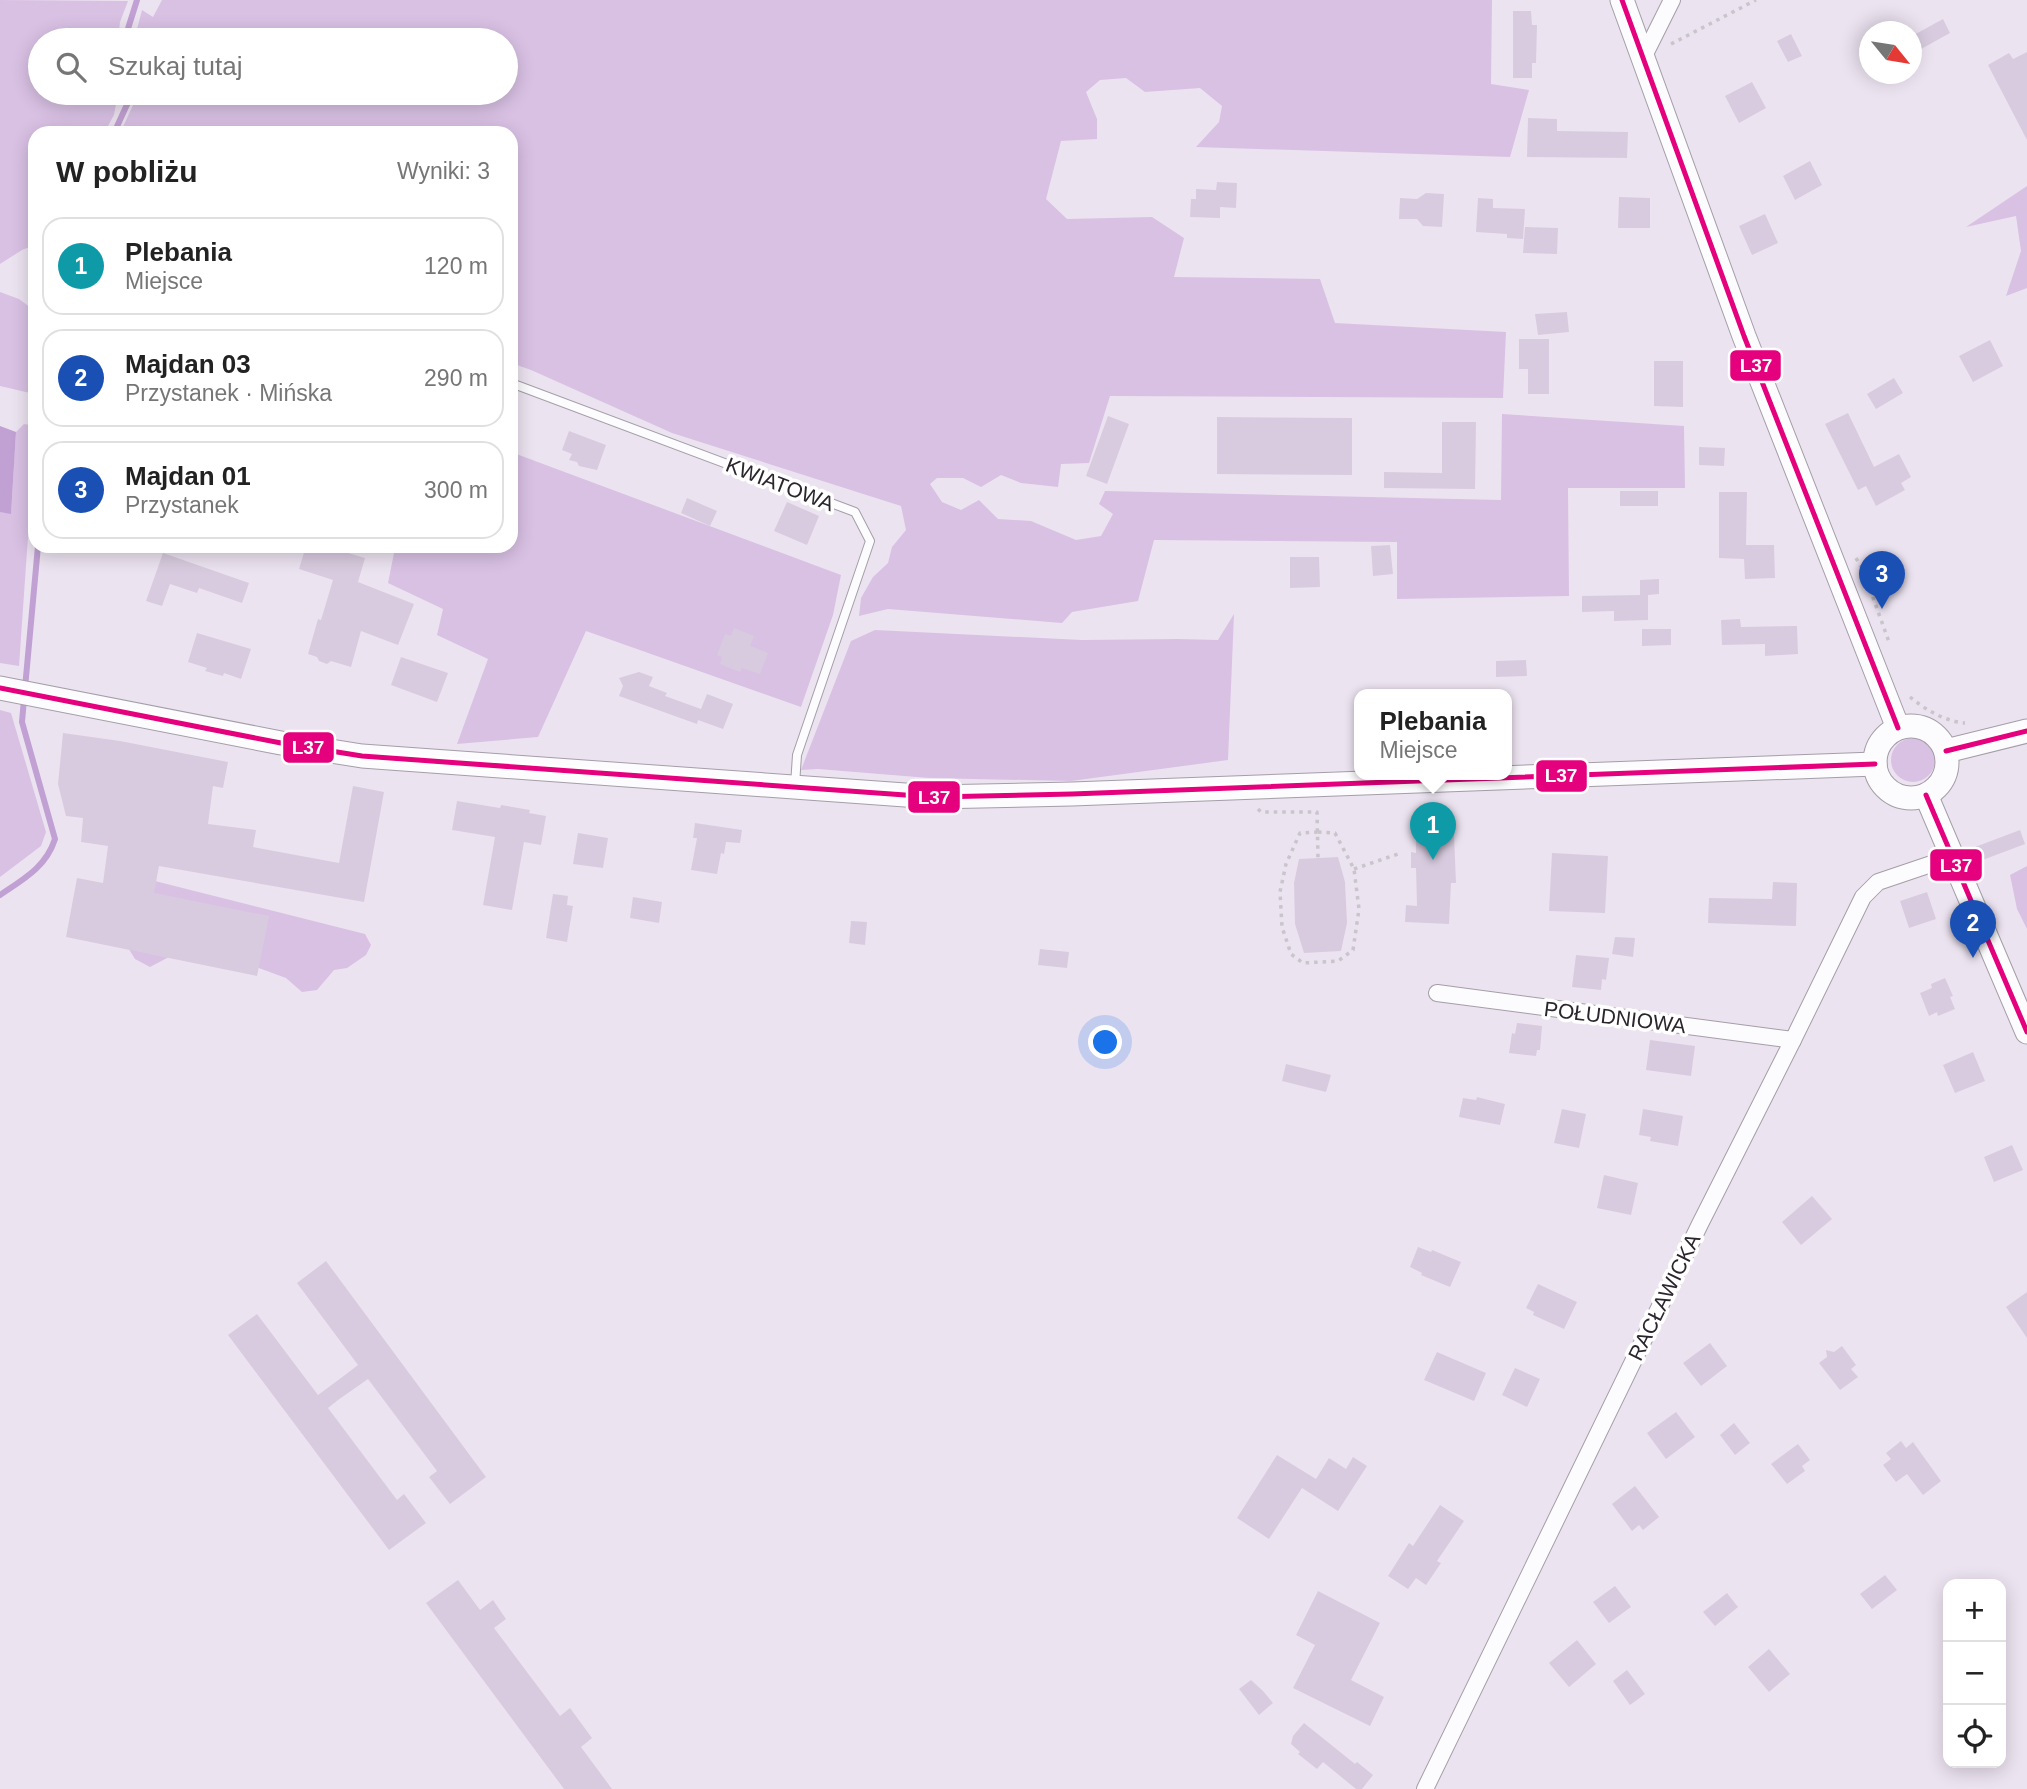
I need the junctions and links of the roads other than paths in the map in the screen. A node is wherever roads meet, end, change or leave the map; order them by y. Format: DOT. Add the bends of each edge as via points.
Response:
graph roads {
  1 [pos="1622,0"];
  2 [pos="1672,0"];
  3 [pos="1643,58"];
  4 [pos="518,386"];
  5 [pos="4,689"];
  6 [pos="1898,728"];
  7 [pos="2027,731"];
  8 [pos="1946,751"];
  9 [pos="1875,764"];
  10 [pos="795,788"];
  11 [pos="1926,795"];
  12 [pos="1952,857"];
  13 [pos="1437,993"];
  14 [pos="2027,1032"];
  15 [pos="1793,1040"];
  16 [pos="1425,1789"];
  1 -- 3 [label="street"];
  2 -- 3 [label="street"];
  3 -- 6 [label="street" via="1744,336"];
  4 -- 10 [label="lane, KWIATOWA" via="855,512 870,541 797,755"];
  5 -- 10 [label="street" via="362,756"];
  6 -- 8 [label="street" via="1921,727 1932,732"];
  6 -- 9 [label="street" via="1881,742"];
  7 -- 8 [label="street"];
  8 -- 11 [label="street" via="1944,777"];
  9 -- 10 [label="street" via="1180,797 933,797"];
  9 -- 11 [label="street" via="1887,788 1899,796"];
  11 -- 12 [label="street"];
  12 -- 14 [label="street"];
  12 -- 15 [label="street, RACŁAWICKA" via="1878,882 1863,897"];
  13 -- 15 [label="street, POŁUDNIOWA"];
  15 -- 16 [label="street, RACŁAWICKA"];
}
